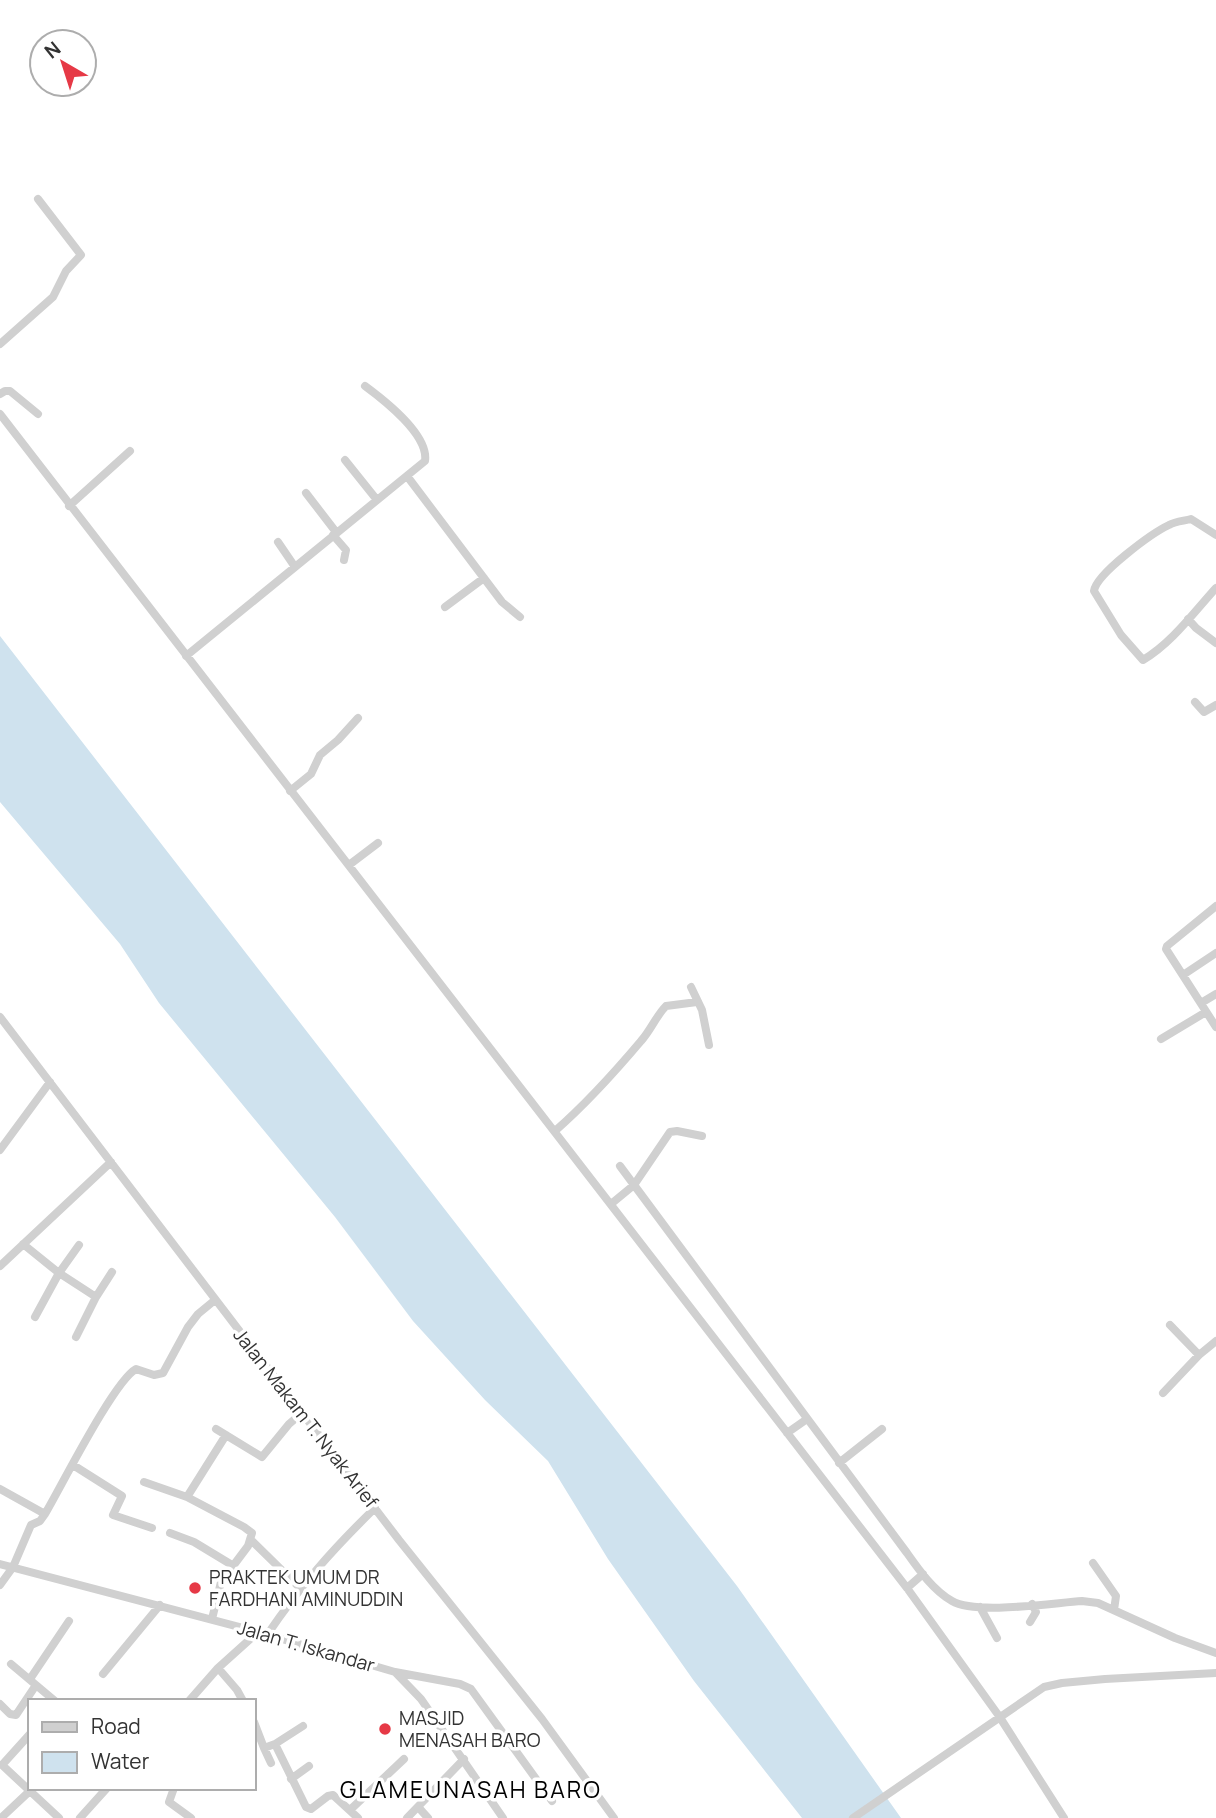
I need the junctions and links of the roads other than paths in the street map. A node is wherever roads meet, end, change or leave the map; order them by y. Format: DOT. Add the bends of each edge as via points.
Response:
graph roads {
  1 [pos="38,199"];
  2 [pos="0,344"];
  3 [pos="365,386"];
  4 [pos="2,393"];
  5 [pos="0,414"];
  6 [pos="38,414"];
  7 [pos="130,451"];
  8 [pos="345,460"];
  9 [pos="407,476"];
  10 [pos="306,493"];
  11 [pos="377,500"];
  12 [pos="69,506"];
  13 [pos="335,533"];
  14 [pos="1216,535"];
  15 [pos="278,542"];
  16 [pos="344,560"];
  17 [pos="295,567"];
  18 [pos="484,578"];
  19 [pos="1216,588"];
  20 [pos="445,607"];
  21 [pos="520,617"];
  22 [pos="1188,619"];
  23 [pos="1216,643"];
  24 [pos="189,653"];
  25 [pos="1195,702"];
  26 [pos="1216,705"];
  27 [pos="358,718"];
  28 [pos="293,788"];
  29 [pos="378,843"];
  30 [pos="349,865"];
  31 [pos="1216,906"];
  32 [pos="1216,953"];
  33 [pos="1183,975"];
  34 [pos="691,987"];
  35 [pos="1216,994"];
  36 [pos="697,1002"];
  37 [pos="1203,1007"];
  38 [pos="0,1017"];
  39 [pos="1216,1027"];
  40 [pos="1161,1039"];
  41 [pos="709,1045"];
  42 [pos="50,1083"];
  43 [pos="555,1131"];
  44 [pos="702,1136"];
  45 [pos="0,1150"];
  46 [pos="111,1161"];
  47 [pos="620,1166"];
  48 [pos="633,1186"];
  49 [pos="613,1202"];
  50 [pos="23,1244"];
  51 [pos="79,1245"];
  52 [pos="0,1266"];
  53 [pos="112,1272"];
  54 [pos="59,1273"];
  55 [pos="96,1297"];
  56 [pos="215,1300"];
  57 [pos="35,1317"];
  58 [pos="1170,1325"];
  59 [pos="76,1337"];
  60 [pos="1216,1341"];
  61 [pos="1199,1355"];
  62 [pos="1163,1393"];
  63 [pos="302,1413"];
  64 [pos="806,1420"];
  65 [pos="216,1429"];
  66 [pos="882,1429"];
  67 [pos="790,1431"];
  68 [pos="226,1435"];
  69 [pos="839,1463"];
  70 [pos="74,1465"];
  71 [pos="144,1482"];
  72 [pos="0,1489"];
  73 [pos="187,1497"];
  74 [pos="375,1508"];
  75 [pos="45,1514"];
  76 [pos="152,1528"];
  77 [pos="170,1534"];
  78 [pos="251,1541"];
  79 [pos="1093,1563"];
  80 [pos="0,1564"];
  81 [pos="232,1565"];
  82 [pos="13,1567"];
  83 [pos="923,1574"];
  84 [pos="0,1585"];
  85 [pos="300,1588"];
  86 [pos="906,1588"];
  87 [pos="1032,1604"];
  88 [pos="160,1605"];
  89 [pos="980,1607"];
  90 [pos="1114,1610"];
  91 [pos="212,1619"];
  92 [pos="69,1621"];
  93 [pos="1030,1622"];
  94 [pos="263,1633"];
  95 [pos="998,1638"];
  96 [pos="1216,1653"];
  97 [pos="11,1664"];
  98 [pos="218,1668"];
  99 [pos="395,1672"];
  100 [pos="1216,1673"];
  101 [pos="103,1674"];
  102 [pos="33,1682"];
  103 [pos="53,1699"];
  104 [pos="191,1699"];
  105 [pos="242,1699"];
  106 [pos="0,1704"];
  107 [pos="999,1716"];
  108 [pos="303,1726"];
  109 [pos="256,1727"];
  110 [pos="28,1736"];
  111 [pos="275,1744"];
  112 [pos="264,1748"];
  113 [pos="404,1759"];
  114 [pos="464,1759"];
  115 [pos="271,1763"];
  116 [pos="1,1766"];
  117 [pos="309,1766"];
  118 [pos="291,1779"];
  119 [pos="28,1786"];
  120 [pos="31,1790"];
  121 [pos="33,1790"];
  122 [pos="105,1790"];
  123 [pos="173,1790"];
  124 [pos="552,1801"];
  125 [pos="419,1808"];
  126 [pos="351,1810"];
  127 [pos="1,1818"];
  128 [pos="59,1818"];
  129 [pos="80,1818"];
  130 [pos="191,1818"];
  131 [pos="358,1818"];
  132 [pos="407,1818"];
  133 [pos="428,1818"];
  134 [pos="503,1818"];
  135 [pos="614,1818"];
  136 [pos="853,1818"];
  137 [pos="1064,1818"];
  1 -- 2 [label="street" via="81,255 66,271 53,297"];
  3 -- 9 [label="street" via="402,416 426,454 425,461"];
  4 -- 6 [label="street" via="13,393"];
  5 -- 12 [label="street"];
  7 -- 12 [label="street"];
  8 -- 11 [label="street"];
  9 -- 11 [label="street"];
  9 -- 18 [label="street"];
  10 -- 13 [label="street"];
  11 -- 13 [label="street"];
  12 -- 24 [label="street"];
  13 -- 16 [label="street" via="346,550"];
  13 -- 17 [label="street"];
  14 -- 22 [label="street" via="1191,519 1172,523 1114,564 1094,586 1113,623 1143,660"];
  15 -- 17 [label="street"];
  17 -- 24 [label="street"];
  18 -- 20 [label="street"];
  18 -- 21 [label="street"];
  19 -- 22 [label="street"];
  22 -- 23 [label="street"];
  24 -- 28 [label="street"];
  25 -- 26 [label="street" via="1204,712"];
  27 -- 28 [label="street" via="320,755 311,774"];
  28 -- 30 [label="street"];
  29 -- 30 [label="street"];
  30 -- 43 [label="street"];
  31 -- 33 [label="street" via="1167,946"];
  32 -- 33 [label="street"];
  33 -- 37 [label="street"];
  34 -- 36 [label="street"];
  35 -- 37 [label="street"];
  36 -- 41 [label="street"];
  36 -- 43 [label="street" via="666,1006 607,1081"];
  37 -- 39 [label="street"];
  37 -- 40 [label="street"];
  38 -- 42 [label="street, Jalan Makam T. Nyak Arief"];
  42 -- 45 [label="street"];
  42 -- 46 [label="street, Jalan Makam T. Nyak Arief"];
  43 -- 49 [label="street"];
  44 -- 48 [label="street" via="670,1132"];
  46 -- 50 [label="street"];
  46 -- 56 [label="street, Jalan Makam T. Nyak Arief"];
  47 -- 48 [label="street"];
  48 -- 49 [label="street"];
  48 -- 64 [label="street"];
  49 -- 67 [label="street"];
  50 -- 52 [label="street"];
  50 -- 54 [label="street"];
  51 -- 54 [label="street"];
  53 -- 55 [label="street"];
  54 -- 55 [label="street"];
  54 -- 57 [label="street"];
  55 -- 59 [label="street"];
  56 -- 63 [label="street, Jalan Makam T. Nyak Arief"];
  56 -- 70 [label="street" via="188,1326 163,1373 131,1372 109,1401"];
  58 -- 61 [label="street"];
  60 -- 61 [label="street"];
  61 -- 62 [label="street"];
  63 -- 68 [label="street" via="262,1457"];
  63 -- 74 [label="street, Jalan Makam T. Nyak Arief"];
  64 -- 67 [label="street"];
  64 -- 69 [label="street"];
  65 -- 68 [label="street"];
  66 -- 69 [label="street"];
  67 -- 86 [label="street"];
  68 -- 73 [label="street"];
  69 -- 83 [label="street"];
  70 -- 75 [label="street"];
  70 -- 76 [label="street" via="122,1496 113,1515"];
  71 -- 73 [label="street"];
  72 -- 75 [label="street"];
  73 -- 78 [label="street" via="248,1529"];
  74 -- 85 [label="street"];
  74 -- 135 [label="street, Jalan Makam T. Nyak Arief"];
  75 -- 82 [label="street" via="31,1525"];
  77 -- 81 [label="street" via="194,1542"];
  78 -- 81 [label="street"];
  78 -- 85 [label="street"];
  79 -- 90 [label="street" via="1116,1596"];
  80 -- 82 [label="street, Jalan T. Iskandar"];
  81 -- 91 [label="street" via="221,1582"];
  82 -- 84 [label="street"];
  82 -- 88 [label="street, Jalan T. Iskandar"];
  83 -- 86 [label="street"];
  83 -- 89 [label="street" via="952,1601"];
  85 -- 94 [label="street"];
  86 -- 107 [label="street"];
  87 -- 89 [label="street"];
  87 -- 90 [label="street" via="1090,1601"];
  87 -- 93 [label="street" via="1036,1612"];
  88 -- 91 [label="street, Jalan T. Iskandar"];
  88 -- 101 [label="street"];
  89 -- 95 [label="street"];
  90 -- 96 [label="street"];
  91 -- 94 [label="street, Jalan T. Iskandar"];
  92 -- 102 [label="street"];
  94 -- 98 [label="street"];
  94 -- 99 [label="street, Jalan T. Iskandar"];
  97 -- 102 [label="street"];
  98 -- 104 [label="street"];
  98 -- 105 [label="street"];
  99 -- 114 [label="street, Jalan T. Iskandar" via="421,1699"];
  99 -- 124 [label="street" via="471,1689"];
  100 -- 107 [label="street" via="1053,1684"];
  102 -- 103 [label="street"];
  102 -- 106 [label="street" via="16,1715"];
  107 -- 136 [label="street"];
  107 -- 137 [label="street"];
  108 -- 111 [label="street"];
  109 -- 112 [label="street"];
  110 -- 116 [label="street"];
  111 -- 112 [label="street"];
  111 -- 118 [label="street"];
  112 -- 115 [label="street"];
  113 -- 126 [label="street"];
  114 -- 125 [label="street"];
  114 -- 134 [label="street, Jalan T. Iskandar"];
  116 -- 119 [label="street"];
  117 -- 118 [label="street"];
  118 -- 126 [label="street" via="308,1809 331,1795"];
  120 -- 127 [label="street"];
  121 -- 128 [label="street"];
  122 -- 129 [label="street"];
  123 -- 130 [label="street" via="169,1802"];
  125 -- 132 [label="street"];
  125 -- 133 [label="street"];
  126 -- 131 [label="street"];
}
